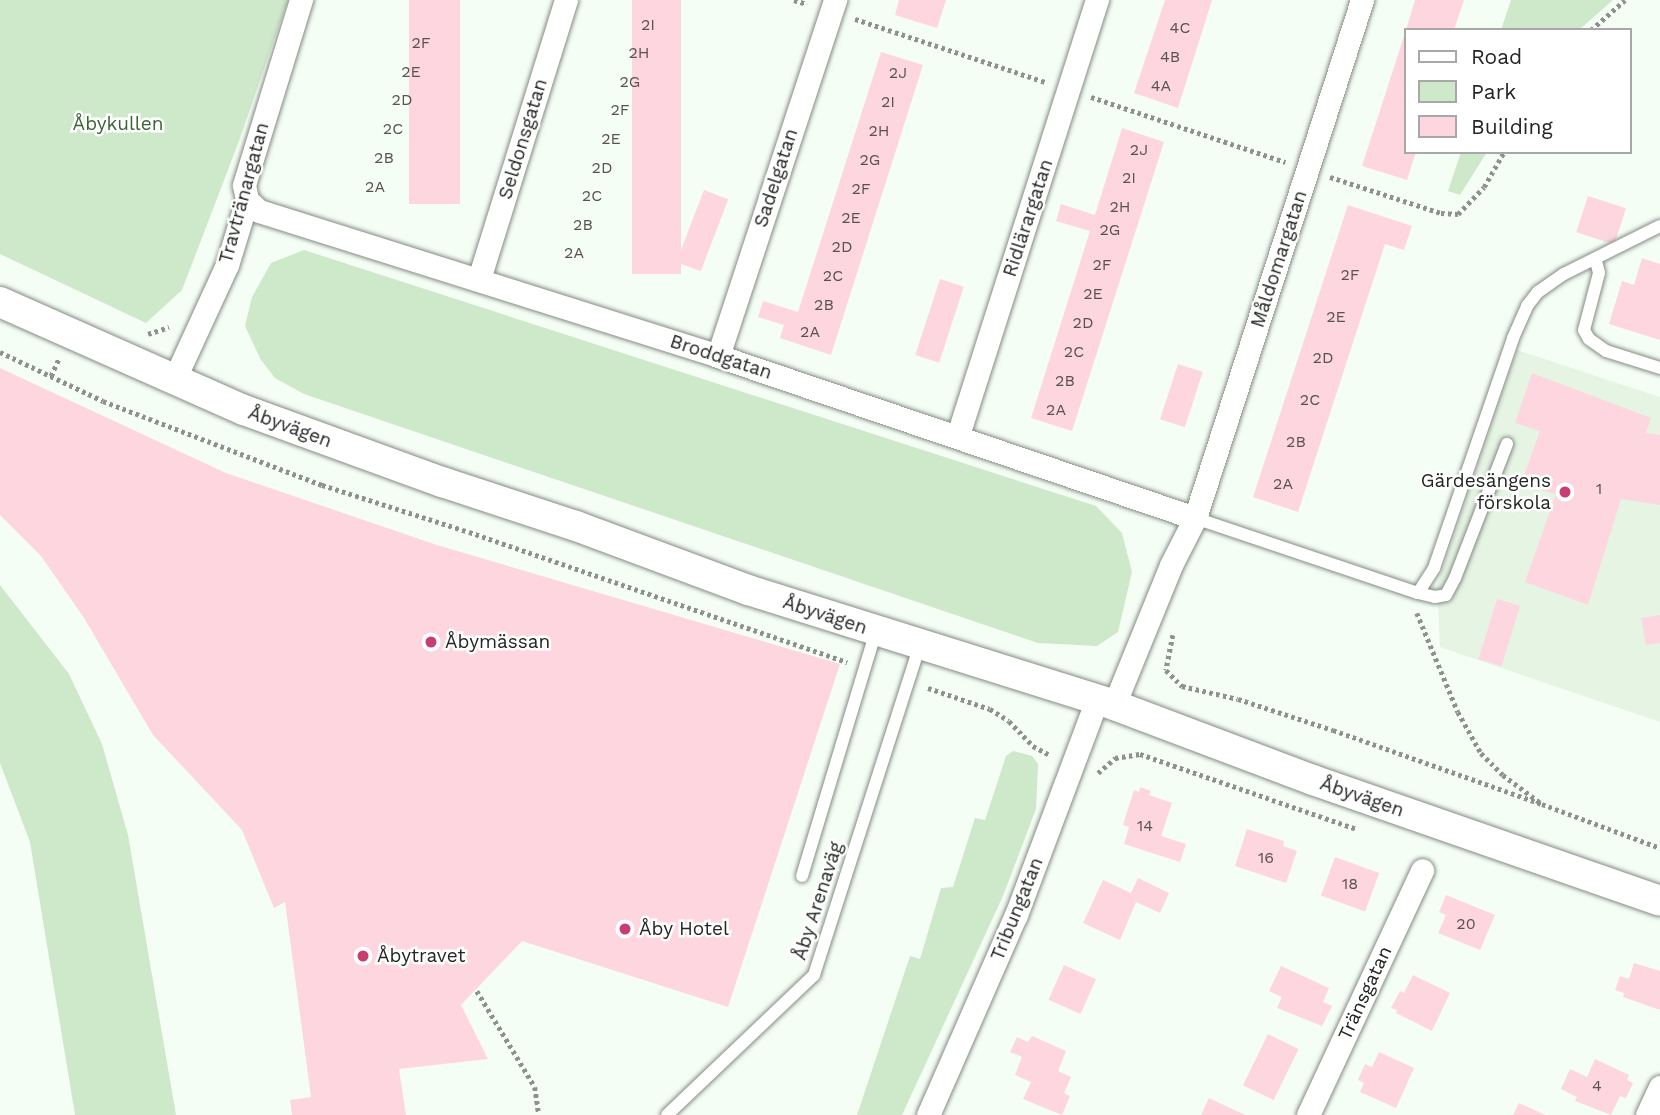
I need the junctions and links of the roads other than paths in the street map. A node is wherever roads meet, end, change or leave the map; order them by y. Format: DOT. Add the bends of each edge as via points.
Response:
graph roads {
  1 [pos="301,0"];
  2 [pos="566,0"];
  3 [pos="1097,0"];
  4 [pos="1362,0"];
  5 [pos="833,5"];
  6 [pos="247,200"];
  7 [pos="1660,226"];
  8 [pos="1596,261"];
  9 [pos="479,279"];
  10 [pos="0,302"];
  11 [pos="718,356"];
  12 [pos="1660,368"];
  13 [pos="174,380"];
  14 [pos="958,435"];
  15 [pos="1507,444"];
  16 [pos="1195,518"];
  17 [pos="1418,593"];
  18 [pos="876,631"];
  19 [pos="920,645"];
  20 [pos="1106,702"];
  21 [pos="1422,870"];
  22 [pos="802,876"];
  23 [pos="1660,901"];
  24 [pos="1660,1087"];
  25 [pos="667,1115"];
  26 [pos="928,1115"];
  27 [pos="1308,1115"];
  28 [pos="1647,1115"];
  1 -- 6 [label="street, Travtränargatan" via="244,185"];
  2 -- 9 [label="street, Seldonsgatan"];
  3 -- 14 [label="street, Ridlärargatan"];
  4 -- 16 [label="street, Måldomargatan"];
  5 -- 11 [label="street, Sadelgatan"];
  6 -- 9 [label="street, Broddgatan" via="258,211"];
  6 -- 13 [label="street, Travtränargatan" via="227,265"];
  7 -- 8 [label="lane"];
  8 -- 12 [label="lane" via="1600,273 1584,330 1589,339 1606,351"];
  8 -- 17 [label="lane" via="1564,274 1527,306 1434,568"];
  9 -- 11 [label="street, Broddgatan"];
  10 -- 13 [label="street, Åbyvägen"];
  11 -- 14 [label="street, Broddgatan"];
  13 -- 18 [label="street, Åbyvägen" via="442,482"];
  14 -- 16 [label="street, Broddgatan"];
  15 -- 17 [label="lane" via="1446,595"];
  16 -- 17 [label="lane"];
  16 -- 20 [label="street, Måldomargatan"];
  18 -- 19 [label="street, Åbyvägen"];
  18 -- 22 [label="lane"];
  19 -- 20 [label="street, Åbyvägen"];
  19 -- 25 [label="lane, Åby Arenaväg" via="814,975"];
  20 -- 23 [label="street, Åbyvägen"];
  20 -- 26 [label="street, Tribungatan" via="1073,764 1016,915"];
  21 -- 27 [label="street, Tränsgatan"];
  24 -- 28 [label="street"];
}
